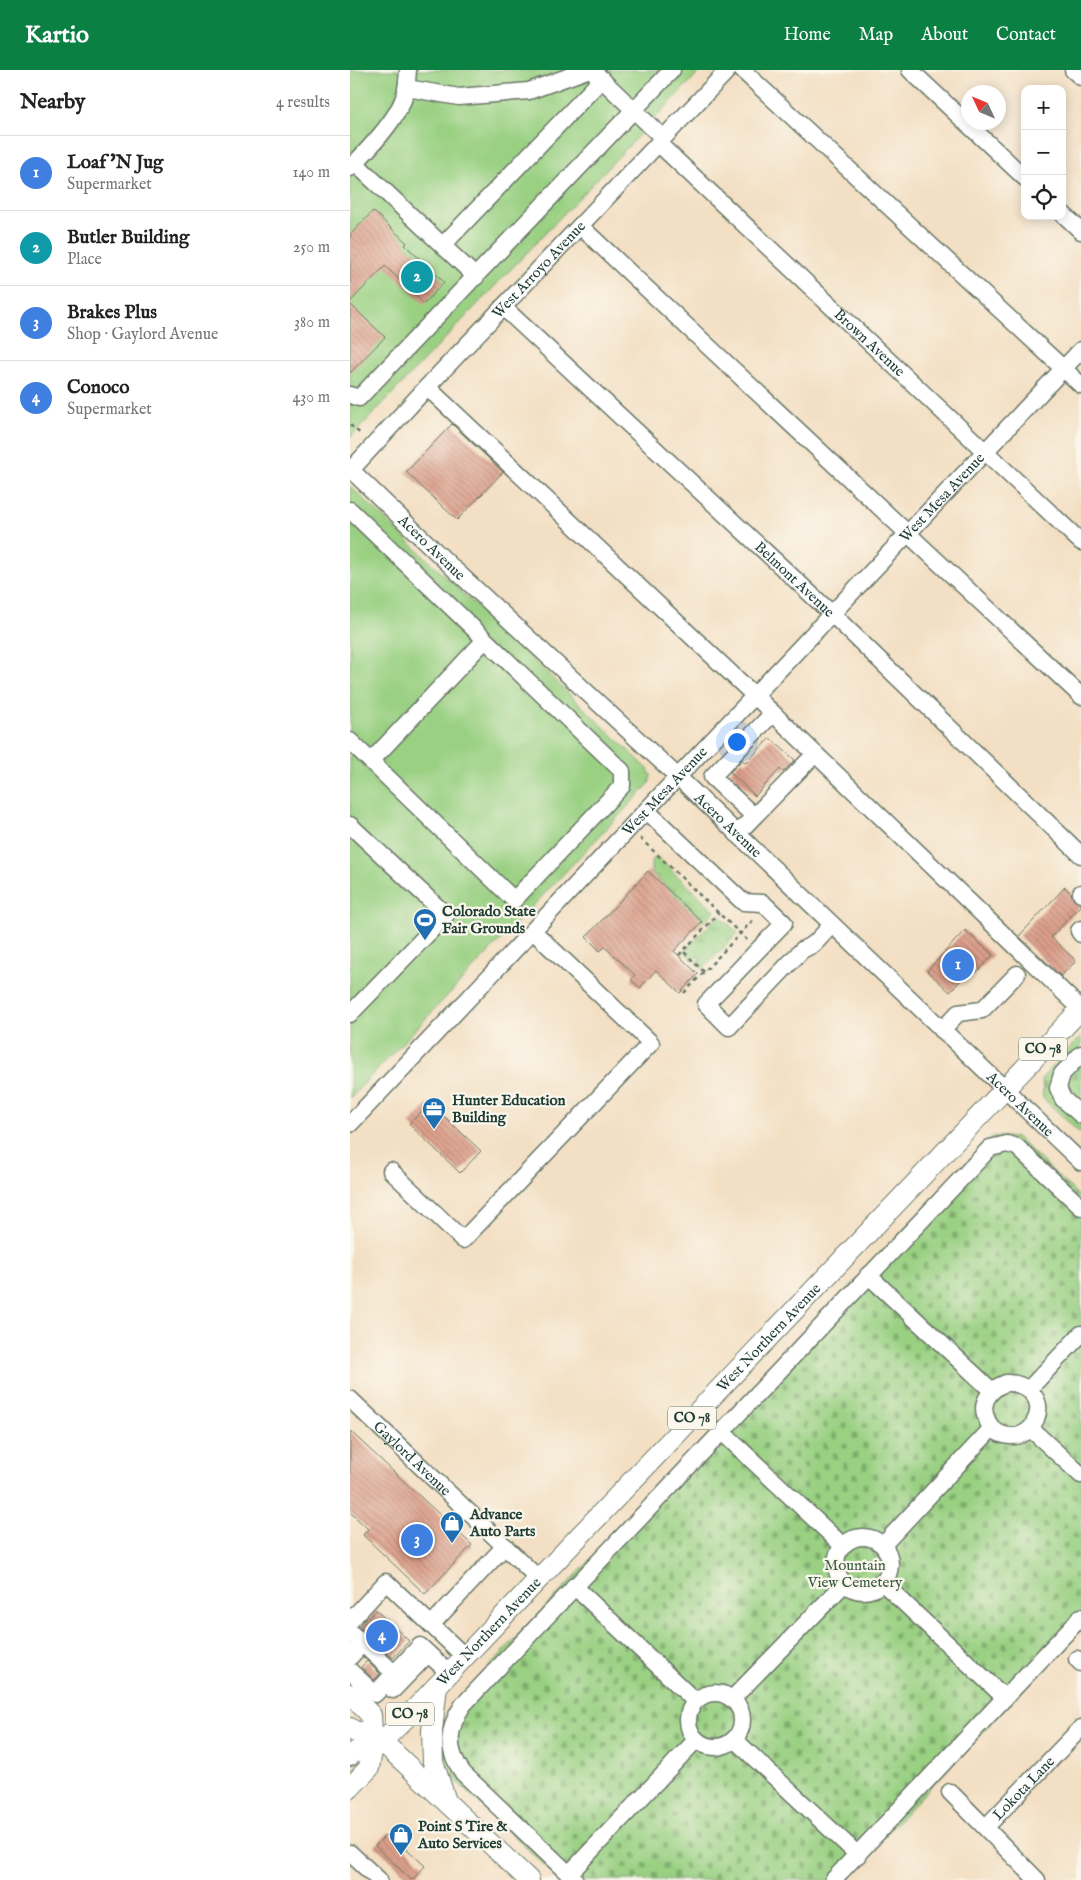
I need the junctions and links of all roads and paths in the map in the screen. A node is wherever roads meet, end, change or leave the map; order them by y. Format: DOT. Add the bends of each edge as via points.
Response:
graph roads {
  1 [pos="408,70"];
  2 [pos="587,70"];
  3 [pos="672,70"];
  4 [pos="728,70"];
  5 [pos="742,70"];
  6 [pos="910,70"];
  7 [pos="1073,70"];
  8 [pos="597,75"];
  9 [pos="1081,77"];
  10 [pos="407,88"];
  11 [pos="634,110"];
  12 [pos="661,141"];
  13 [pos="352,165"];
  14 [pos="1022,175"];
  15 [pos="1066,217"];
  16 [pos="580,226"];
  17 [pos="1081,231"];
  18 [pos="443,245"];
  19 [pos="476,277"];
  20 [pos="503,307"];
  21 [pos="1081,350"];
  22 [pos="1064,368"];
  23 [pos="1081,385"];
  24 [pos="427,387"];
  25 [pos="350,395"];
  26 [pos="986,451"];
  27 [pos="351,470"];
  28 [pos="350,510"];
  29 [pos="908,533"];
  30 [pos="1081,542"];
  31 [pos="832,614"];
  32 [pos="485,640"];
  33 [pos="755,696"];
  34 [pos="1081,696"];
  35 [pos="773,713"];
  36 [pos="350,742"];
  37 [pos="815,754"];
  38 [pos="370,761"];
  39 [pos="678,777"];
  40 [pos="653,816"];
  41 [pos="754,816"];
  42 [pos="350,825"];
  43 [pos="737,834"];
  44 [pos="1081,855"];
  45 [pos="766,906"];
  46 [pos="719,913"];
  47 [pos="831,926"];
  48 [pos="1081,929"];
  49 [pos="533,931"];
  50 [pos="740,934"];
  51 [pos="1081,934"];
  52 [pos="758,950"];
  53 [pos="683,951"];
  54 [pos="679,955"];
  55 [pos="704,972"];
  56 [pos="1016,974"];
  57 [pos="684,993"];
  58 [pos="1081,1009"];
  59 [pos="350,1014"];
  60 [pos="942,1030"];
  61 [pos="1081,1054"];
  62 [pos="1005,1089"];
  63 [pos="1081,1115"];
  64 [pos="350,1124"];
  65 [pos="1081,1162"];
  66 [pos="391,1172"];
  67 [pos="1081,1207"];
  68 [pos="868,1275"];
  69 [pos="1081,1334"];
  70 [pos="991,1390"];
  71 [pos="1029,1390"];
  72 [pos="350,1400"];
  73 [pos="992,1428"];
  74 [pos="1031,1429"];
  75 [pos="721,1431"];
  76 [pos="1081,1476"];
  77 [pos="883,1544"];
  78 [pos="842,1545"];
  79 [pos="505,1546"];
  80 [pos="539,1579"];
  81 [pos="882,1583"];
  82 [pos="844,1584"];
  83 [pos="574,1586"];
  84 [pos="1081,1617"];
  85 [pos="350,1621"];
  86 [pos="433,1627"];
  87 [pos="350,1632"];
  88 [pos="362,1644"];
  89 [pos="424,1650"];
  90 [pos="350,1657"];
  91 [pos="465,1657"];
  92 [pos="350,1671"];
  93 [pos="443,1679"];
  94 [pos="391,1682"];
  95 [pos="350,1694"];
  96 [pos="732,1698"];
  97 [pos="1005,1698"];
  98 [pos="695,1701"];
  99 [pos="414,1710"];
  100 [pos="350,1728"];
  101 [pos="1081,1728"];
  102 [pos="696,1740"];
  103 [pos="735,1740"];
  104 [pos="375,1742"];
  105 [pos="350,1756"];
  106 [pos="350,1788"];
  107 [pos="950,1792"];
  108 [pos="447,1803"];
  109 [pos="986,1827"];
  110 [pos="858,1855"];
  111 [pos="351,1857"];
  112 [pos="572,1877"];
  113 [pos="379,1880"];
  114 [pos="529,1880"];
  115 [pos="833,1880"];
  116 [pos="1037,1880"];
  1 -- 10 [label="street"];
  2 -- 10 [label="street" via="529,91 459,97"];
  3 -- 11 [label="street"];
  4 -- 12 [label="street, West Arroyo Avenue"];
  5 -- 22 [label="street"];
  6 -- 14 [label="street"];
  7 -- 9 [label="street"];
  8 -- 11 [label="street, Brown Avenue"];
  8 -- 18 [label="street"];
  10 -- 13 [label="street" via="394,116"];
  11 -- 12 [label="street, Brown Avenue"];
  11 -- 19 [label="street"];
  12 -- 16 [label="street, West Arroyo Avenue"];
  12 -- 26 [label="street, Brown Avenue"];
  13 -- 18 [label="street"];
  15 -- 17 [label="street"];
  16 -- 20 [label="street, West Arroyo Avenue"];
  16 -- 29 [label="street"];
  18 -- 19 [label="street"];
  19 -- 25 [label="street" via="359,398"];
  20 -- 24 [label="street, West Arroyo Avenue"];
  20 -- 31 [label="street, Belmont Avenue"];
  21 -- 22 [label="street, West Mesa Avenue"];
  22 -- 23 [label="street"];
  22 -- 26 [label="street, West Mesa Avenue"];
  24 -- 27 [label="street, West Arroyo Avenue"];
  24 -- 33 [label="street"];
  26 -- 29 [label="street, West Mesa Avenue"];
  26 -- 30 [label="street, Brown Avenue"];
  27 -- 39 [label="street, Acero Avenue"];
  28 -- 32 [label="street"];
  29 -- 31 [label="street, West Mesa Avenue"];
  29 -- 34 [label="street"];
  31 -- 33 [label="street, West Mesa Avenue"];
  31 -- 44 [label="street, Belmont Avenue"];
  32 -- 38 [label="street"];
  32 -- 38 [label="street" via="622,771 622,786 514,900"];
  33 -- 35 [label="street"];
  33 -- 39 [label="street, West Mesa Avenue"];
  35 -- 37 [label="street"];
  35 -- 41 [label="street" via="712,777"];
  36 -- 38 [label="street"];
  37 -- 41 [label="street"];
  37 -- 58 [label="street"];
  39 -- 40 [label="street, West Mesa Avenue"];
  39 -- 43 [label="street, Acero Avenue"];
  40 -- 45 [label="street" via="743,902"];
  40 -- 46 [label="path" via="641,839"];
  40 -- 49 [label="street, West Mesa Avenue"];
  41 -- 43 [label="street"];
  42 -- 59 [label="street" via="446,915"];
  43 -- 47 [label="street, Acero Avenue"];
  45 -- 50 [label="path"];
  45 -- 52 [label="street" via="784,923"];
  46 -- 50 [label="path"];
  46 -- 53 [label="path"];
  47 -- 52 [label="street" via="814,944 802,950 729,1027 706,1004"];
  47 -- 60 [label="street, Acero Avenue"];
  48 -- 51 [label="street"];
  49 -- 64 [label="street, West Mesa Avenue"];
  49 -- 66 [label="street" via="651,1042 463,1240"];
  50 -- 52 [label="path"];
  50 -- 55 [label="path"];
  53 -- 54 [label="path"];
  53 -- 55 [label="path"];
  55 -- 57 [label="path"];
  56 -- 60 [label="street" via="982,1010 958,1013"];
  58 -- 62 [label="main road, West Northern Avenue / CO 78"];
  60 -- 62 [label="street, Acero Avenue"];
  61 -- 63 [label="street" via="1062,1074 1058,1088 1063,1098"];
  62 -- 65 [label="street, Acero Avenue"];
  62 -- 80 [label="main road, West Northern Avenue / CO 78"];
  67 -- 68 [label="street" via="1017,1147 1007,1144 990,1148"];
  68 -- 70 [label="street"];
  68 -- 75 [label="street"];
  69 -- 71 [label="street"];
  70 -- 71 [label="street" via="1014,1382"];
  70 -- 73 [label="street" via="984,1408"];
  71 -- 74 [label="street" via="1038,1406"];
  72 -- 79 [label="street, Gaylord Avenue"];
  73 -- 74 [label="street" via="1010,1436"];
  73 -- 77 [label="street"];
  74 -- 76 [label="street"];
  75 -- 78 [label="street"];
  75 -- 83 [label="street"];
  77 -- 78 [label="street" via="861,1537"];
  77 -- 81 [label="street" via="890,1561"];
  78 -- 82 [label="street" via="835,1568"];
  79 -- 80 [label="street, Gaylord Avenue"];
  79 -- 86 [label="street"];
  80 -- 91 [label="main road, West Northern Avenue / CO 78"];
  81 -- 82 [label="street" via="865,1592 850,1589"];
  81 -- 97 [label="street"];
  82 -- 96 [label="street"];
  83 -- 98 [label="street"];
  83 -- 112 [label="street" via="462,1704 450,1738 454,1758 463,1773"];
  84 -- 97 [label="street"];
  85 -- 86 [label="street" via="386,1582"];
  86 -- 89 [label="street"];
  86 -- 91 [label="street"];
  87 -- 88 [label="street"];
  88 -- 90 [label="street"];
  88 -- 94 [label="street"];
  89 -- 93 [label="street"];
  89 -- 94 [label="street"];
  91 -- 93 [label="main road, West Northern Avenue / CO 78"];
  92 -- 94 [label="street" via="374,1694"];
  93 -- 99 [label="main road, West Northern Avenue / CO 78"];
  93 -- 108 [label="main road" via="432,1731 433,1762"];
  94 -- 99 [label="street"];
  95 -- 104 [label="main road" via="372,1715"];
  96 -- 98 [label="street" via="714,1693"];
  96 -- 103 [label="street" via="738,1704 743,1721"];
  97 -- 110 [label="street"];
  98 -- 102 [label="street" via="688,1721"];
  99 -- 104 [label="main road, West Northern Avenue / CO 78"];
  100 -- 104 [label="main road"];
  101 -- 109 [label="street, Lokota Lane"];
  102 -- 103 [label="street" via="712,1747 722,1747"];
  102 -- 112 [label="street"];
  103 -- 110 [label="street"];
  104 -- 105 [label="main road"];
  104 -- 106 [label="main road, West Northern Avenue / CO 78" via="369,1768"];
  104 -- 108 [label="main road"];
  107 -- 109 [label="street"];
  108 -- 114 [label="main road"];
  109 -- 116 [label="street"];
  110 -- 115 [label="street"];
  111 -- 113 [label="street"];
}
